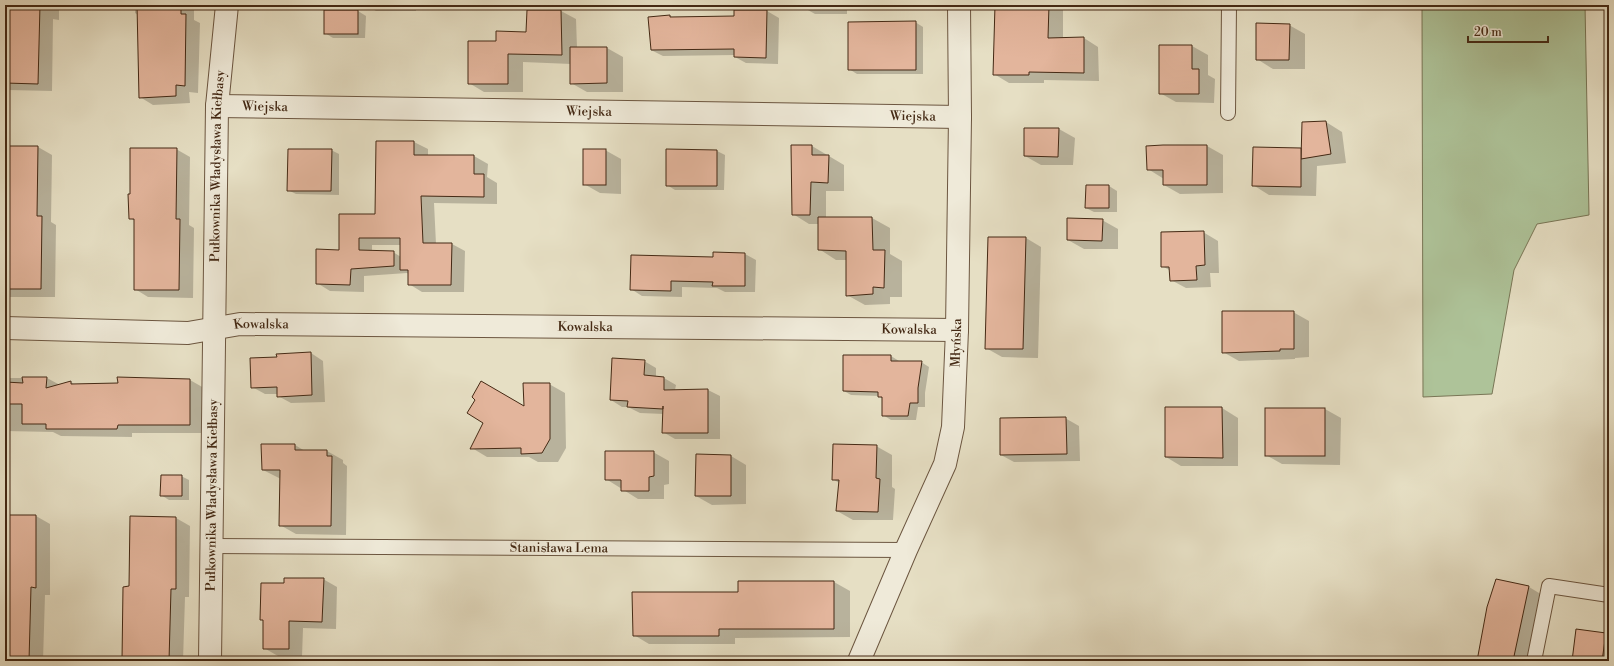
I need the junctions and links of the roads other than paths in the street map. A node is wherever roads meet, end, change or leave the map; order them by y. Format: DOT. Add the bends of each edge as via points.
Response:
graph roads {
  1 [pos="226,5"];
  2 [pos="959,5"];
  3 [pos="1228,5"];
  4 [pos="217,106"];
  5 [pos="1228,113"];
  6 [pos="960,117"];
  7 [pos="5,328"];
  8 [pos="214,328"];
  9 [pos="957,330"];
  10 [pos="212,546"];
  11 [pos="906,550"];
  12 [pos="1609,594"];
  13 [pos="210,661"];
  14 [pos="859,661"];
  15 [pos="1534,661"];
  1 -- 4 [label="street, Pułkownika Władysława Kiełbasy"];
  2 -- 6 [label="street, Młyńska"];
  3 -- 5 [label="lane"];
  4 -- 6 [label="street, Wiejska"];
  4 -- 8 [label="street, Pułkownika Władysława Kiełbasy"];
  6 -- 9 [label="street, Młyńska"];
  7 -- 8 [label="street" via="188,333"];
  8 -- 9 [label="street, Kowalska" via="240,324"];
  8 -- 10 [label="street, Pułkownika Władysława Kiełbasy"];
  9 -- 11 [label="street, Młyńska" via="953,427 945,464"];
  10 -- 11 [label="lane, Stanisława Lema"];
  10 -- 13 [label="street, Pułkownika Władysława Kiełbasy"];
  11 -- 14 [label="street, Młyńska"];
  12 -- 15 [label="lane" via="1549,586"];
}
